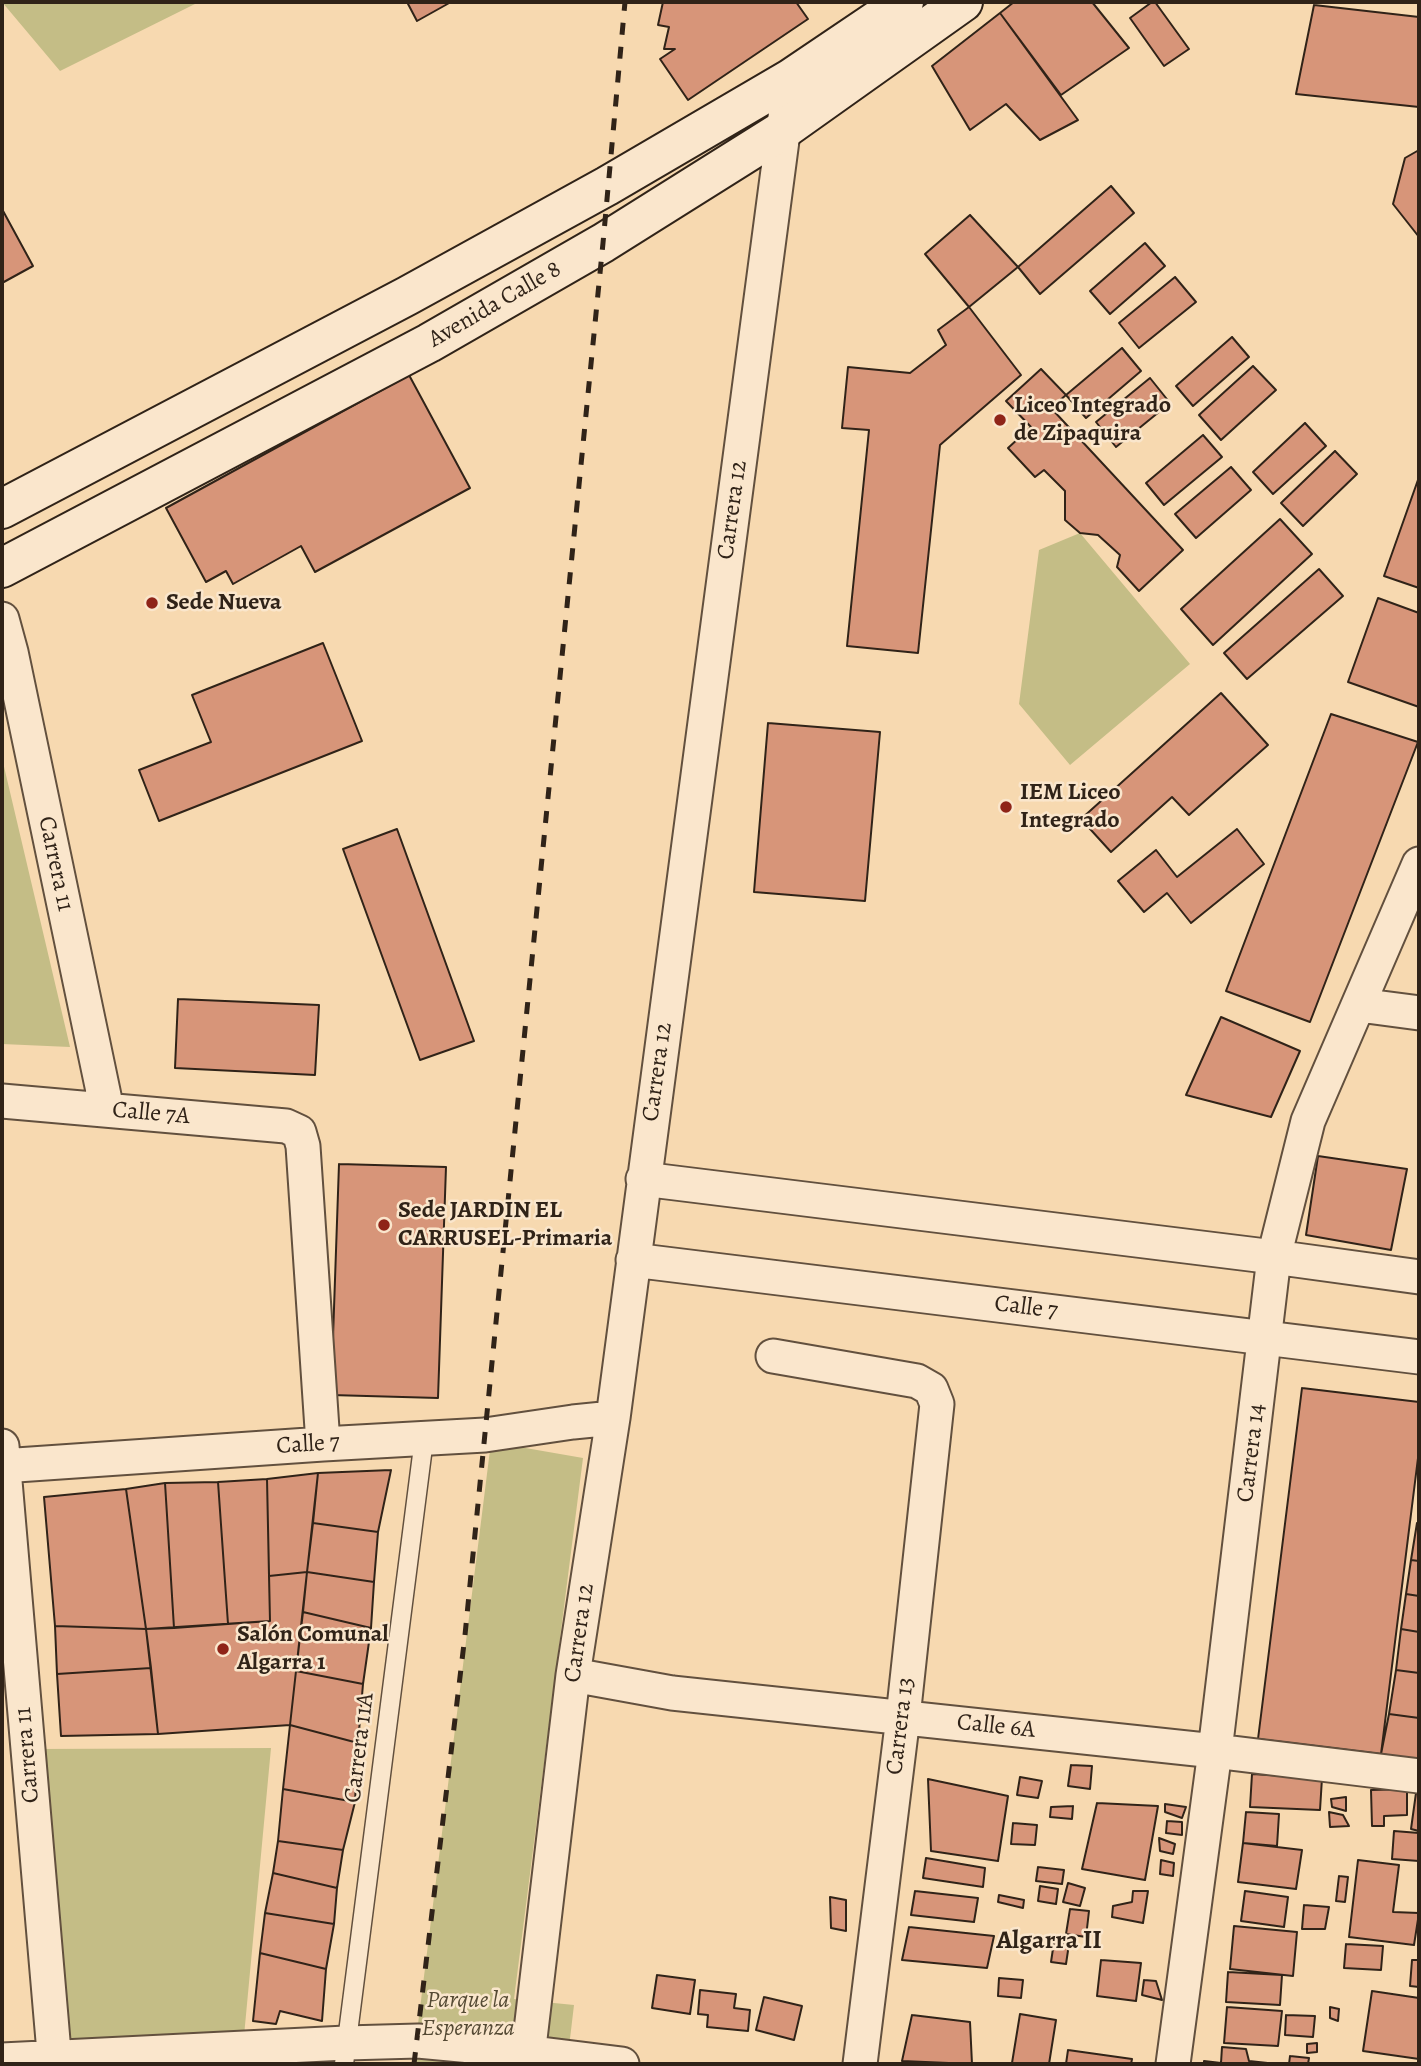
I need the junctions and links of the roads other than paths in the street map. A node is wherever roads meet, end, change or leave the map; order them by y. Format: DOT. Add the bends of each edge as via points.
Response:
graph roads {
  1 [pos="904,2"];
  2 [pos="964,2"];
  3 [pos="790,79"];
  4 [pos="783,130"];
  5 [pos="2,509"];
  6 [pos="2,568"];
  7 [pos="2,619"];
  8 [pos="1419,864"];
  9 [pos="1359,1005"];
  10 [pos="1419,1013"];
  11 [pos="2,1101"];
  12 [pos="107,1110"];
  13 [pos="643,1179"];
  14 [pos="1274,1257"];
  15 [pos="633,1260"];
  16 [pos="1419,1277"];
  17 [pos="1266,1339"];
  18 [pos="773,1356"];
  19 [pos="1419,1357"];
  20 [pos="613,1418"];
  21 [pos="424,1439"];
  22 [pos="323,1444"];
  23 [pos="2,1459"];
  24 [pos="573,1675"];
  25 [pos="903,1717"];
  26 [pos="1214,1751"];
  27 [pos="1419,1776"];
  28 [pos="345,2053"];
  29 [pos="528,2058"];
  30 [pos="2,2060"];
  31 [pos="55,2060"];
  32 [pos="622,2064"];
  33 [pos="860,2064"];
  34 [pos="1173,2064"];
  1 -- 3 [label="main road, Avenida Calle 8"];
  2 -- 4 [label="main road, Avenida Calle 8"];
  3 -- 4 [label="street, Carrera 12"];
  3 -- 5 [label="main road, Avenida Calle 8" via="407,296"];
  4 -- 6 [label="main road, Avenida Calle 8" via="603,243 429,343"];
  4 -- 13 [label="street, Carrera 12"];
  7 -- 12 [label="street, Carrera 11"];
  8 -- 9 [label="street, Carrera 14"];
  9 -- 10 [label="street"];
  9 -- 14 [label="street, Carrera 14" via="1308,1121"];
  11 -- 12 [label="street, Calle 7A"];
  12 -- 22 [label="street, Calle 7A" via="286,1126 299,1132"];
  13 -- 14 [label="street"];
  13 -- 15 [label="street, Carrera 12"];
  14 -- 16 [label="street"];
  14 -- 17 [label="street, Carrera 14"];
  15 -- 17 [label="street, Calle 7"];
  15 -- 20 [label="street, Carrera 12"];
  17 -- 19 [label="street, Calle 7"];
  17 -- 26 [label="street, Carrera 14"];
  18 -- 25 [label="street, Carrera 13" via="917,1381 931,1389 937,1404"];
  20 -- 21 [label="street, Calle 7"];
  20 -- 24 [label="street, Carrera 12"];
  21 -- 22 [label="street, Calle 7"];
  21 -- 28 [label="lane, Carrera 11A"];
  22 -- 23 [label="street, Calle 7"];
  23 -- 31 [label="street, Carrera 11"];
  24 -- 25 [label="street, Calle 6A" via="672,1693"];
  24 -- 29 [label="street, Carrera 12"];
  25 -- 26 [label="street, Calle 6A"];
  25 -- 33 [label="street, Carrera 13"];
  26 -- 27 [label="street, Calle 6A"];
  26 -- 34 [label="street, Carrera 14"];
  28 -- 29 [label="street" via="418,2041"];
  28 -- 31 [label="street"];
  29 -- 32 [label="street"];
  30 -- 31 [label="street"];
}
